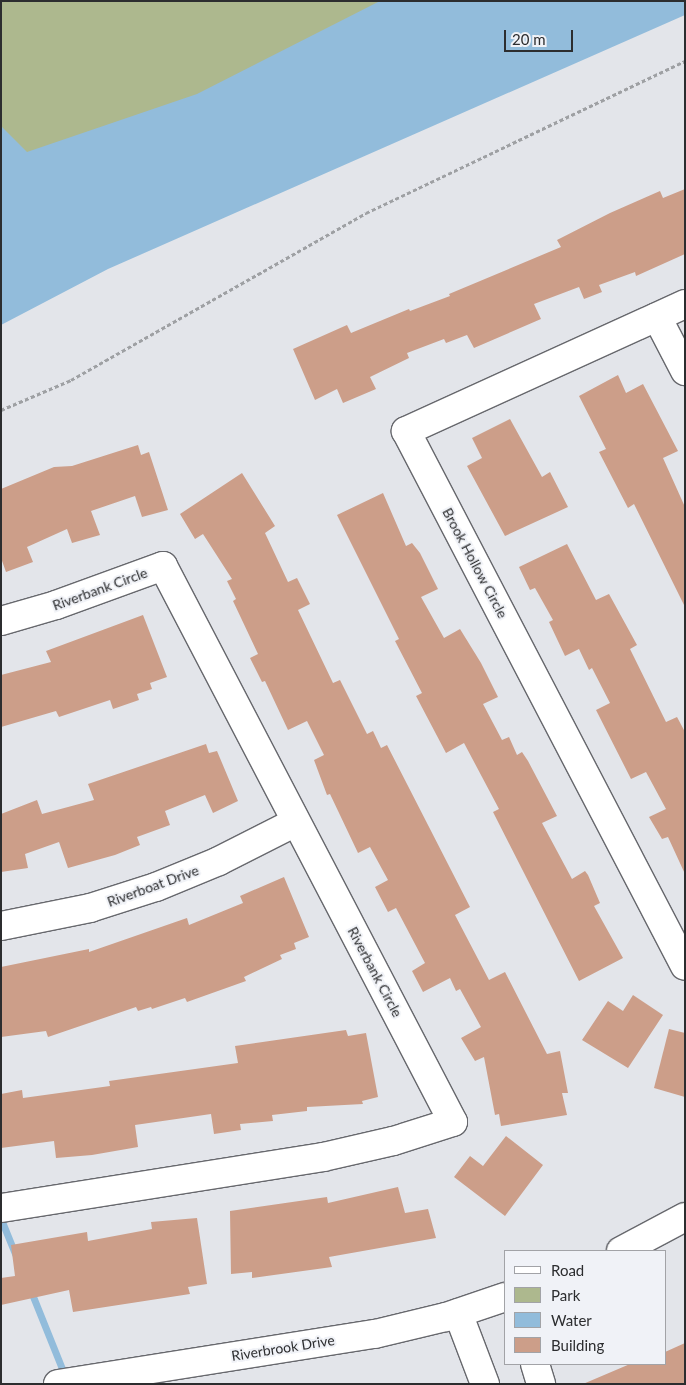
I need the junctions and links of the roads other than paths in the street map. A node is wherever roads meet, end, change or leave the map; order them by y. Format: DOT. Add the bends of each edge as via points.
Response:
graph roads {
  1 [pos="685,304"];
  2 [pos="657,317"];
  3 [pos="685,371"];
  4 [pos="1,621"];
  5 [pos="296,822"];
  6 [pos="1,926"];
  7 [pos="685,966"];
  8 [pos="1,1208"];
  9 [pos="685,1217"];
  10 [pos="622,1250"];
  11 [pos="503,1298"];
  12 [pos="458,1313"];
  13 [pos="535,1365"];
  14 [pos="58,1384"];
  15 [pos="485,1384"];
  16 [pos="541,1384"];
  1 -- 2 [label="street, Brook Hollow Circle"];
  2 -- 3 [label="street"];
  2 -- 7 [label="street, Brook Hollow Circle" via="406,431"];
  4 -- 5 [label="street, Riverbank Circle" via="56,605 163,566"];
  5 -- 6 [label="street, Riverboat Drive" via="219,861 156,887 90,908"];
  5 -- 8 [label="street, Riverbank Circle" via="453,1122 393,1141 323,1157"];
  9 -- 10 [label="street"];
  11 -- 12 [label="street, Riverbrook Drive"];
  12 -- 14 [label="street, Riverbrook Drive" via="375,1334"];
  12 -- 15 [label="street"];
  13 -- 16 [label="street"];
}
